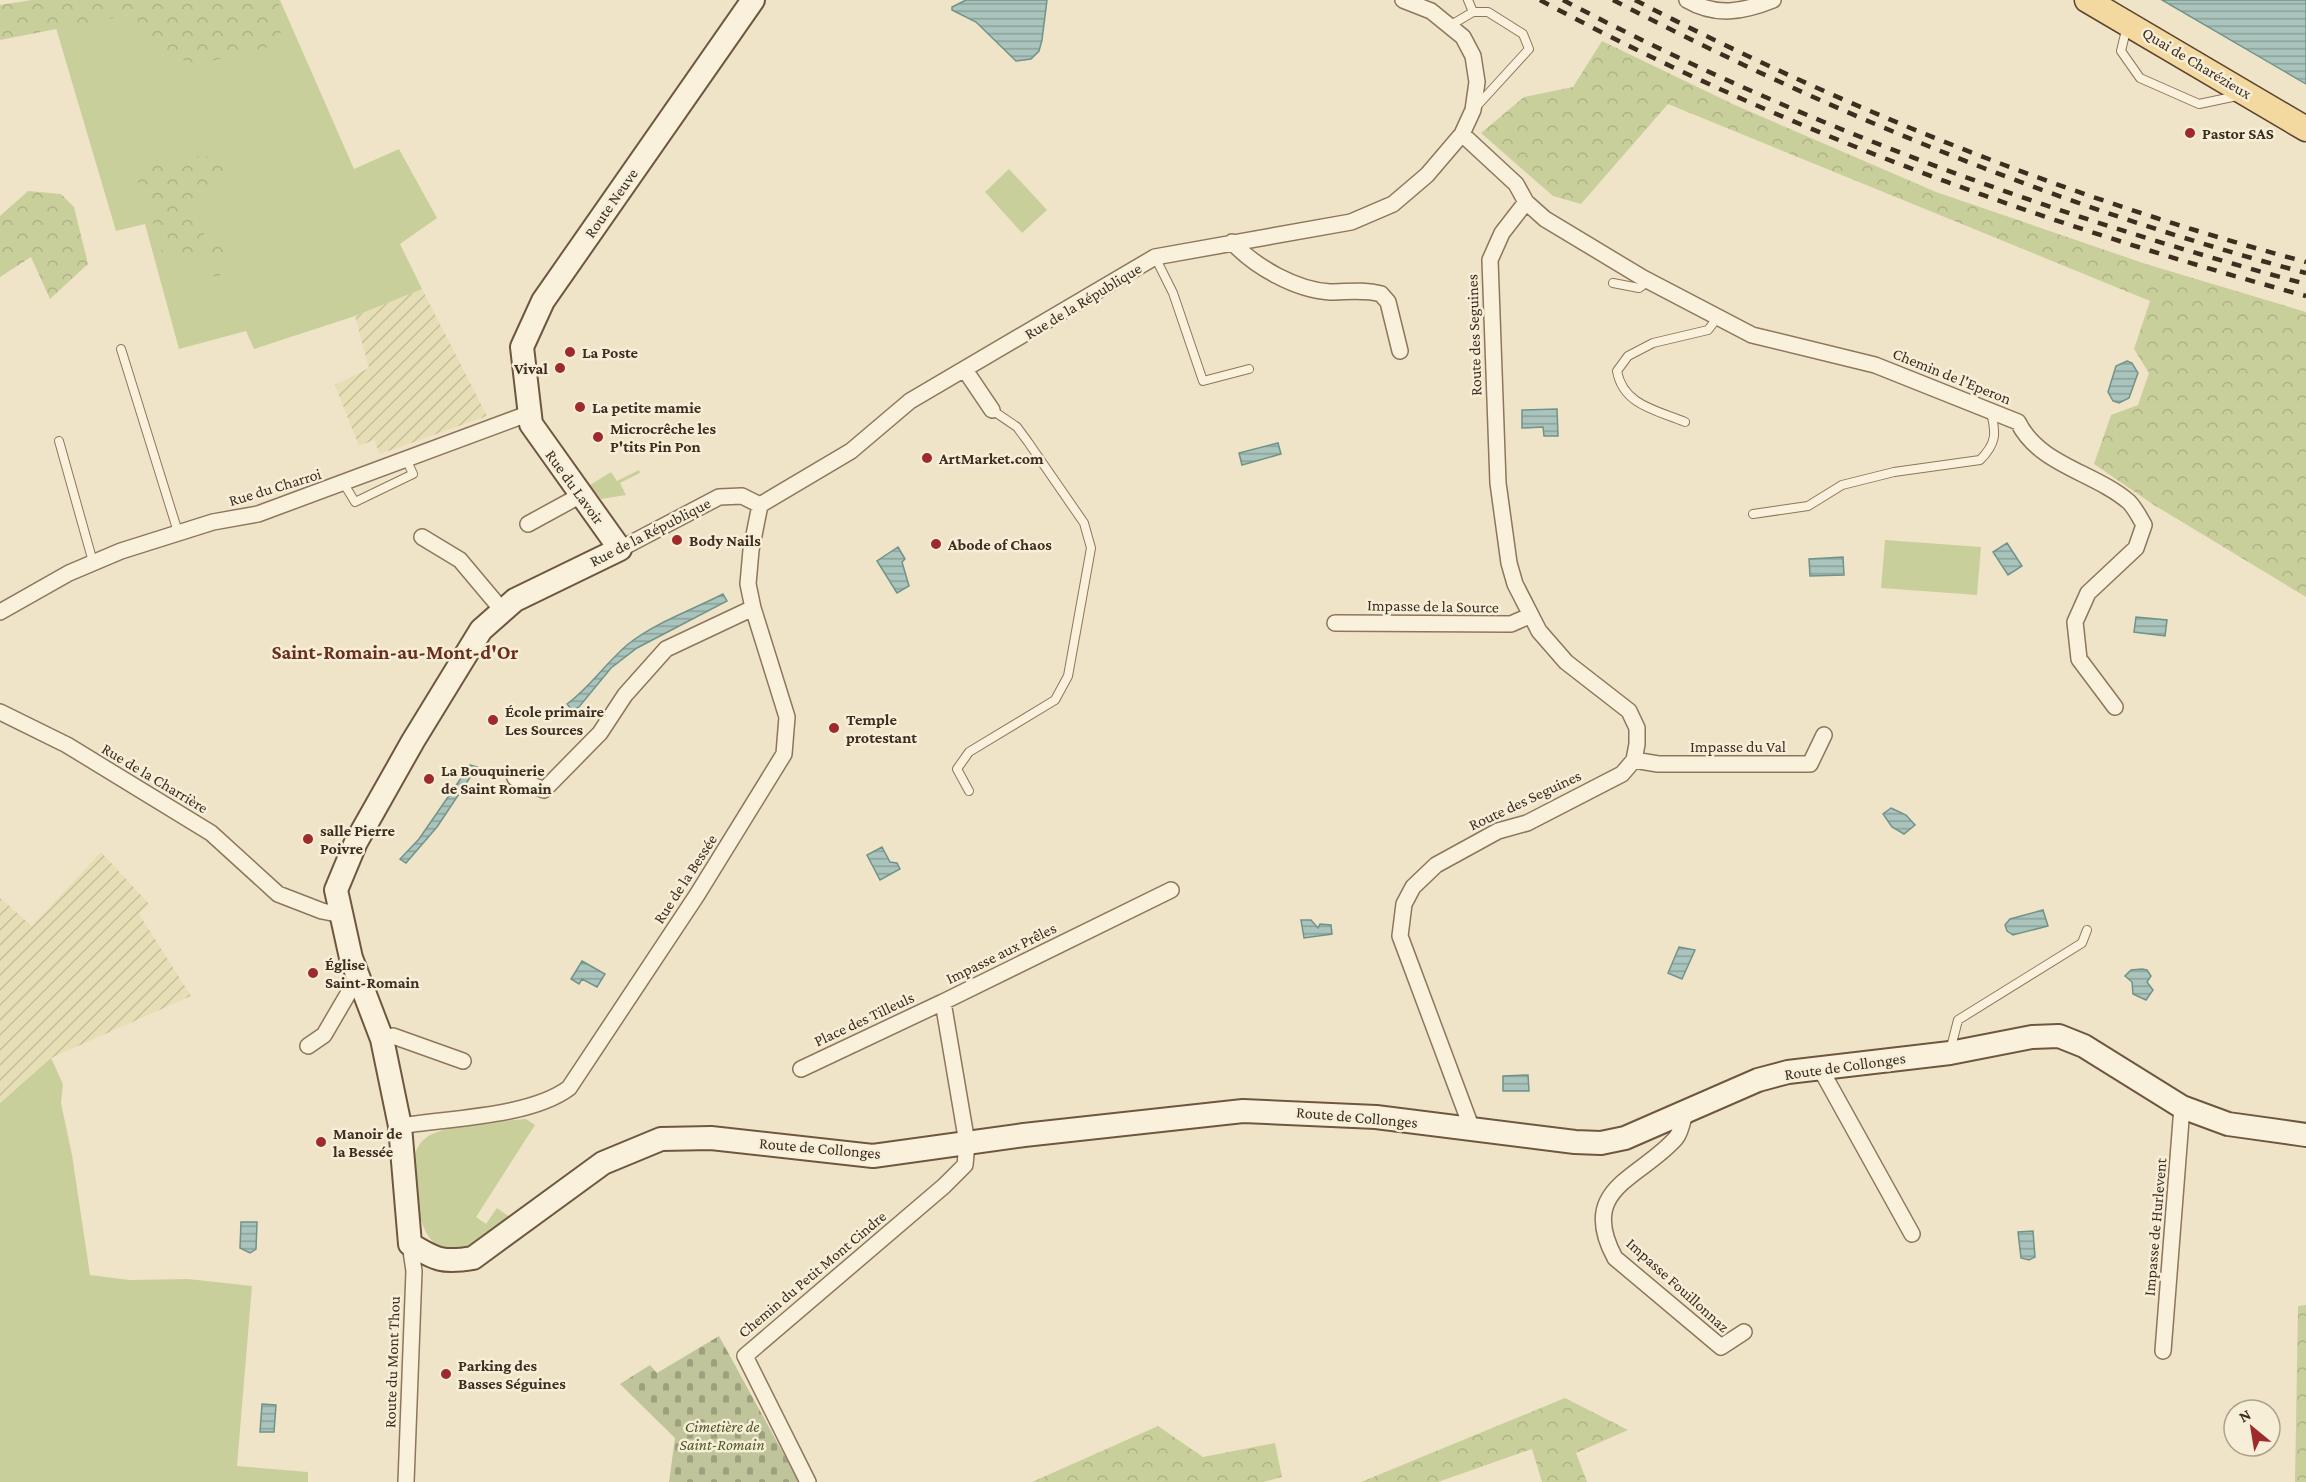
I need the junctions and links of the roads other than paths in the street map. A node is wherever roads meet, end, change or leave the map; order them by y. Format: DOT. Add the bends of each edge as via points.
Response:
graph roads {
  1 [pos="753,0"];
  2 [pos="1403,0"];
  3 [pos="1468,0"];
  4 [pos="1687,0"];
  5 [pos="1773,0"];
  6 [pos="2087,0"];
  7 [pos="1473,12"];
  8 [pos="2128,22"];
  9 [pos="1451,25"];
  10 [pos="2249,94"];
  11 [pos="1473,110"];
  12 [pos="2306,129"];
  13 [pos="1462,134"];
  14 [pos="1526,202"];
  15 [pos="1232,242"];
  16 [pos="1155,257"];
  17 [pos="1648,280"];
  18 [pos="1613,283"];
  19 [pos="1718,317"];
  20 [pos="122,349"];
  21 [pos="1400,351"];
  22 [pos="1249,369"];
  23 [pos="964,370"];
  24 [pos="992,410"];
  25 [pos="1991,410"];
  26 [pos="531,419"];
  27 [pos="1685,422"];
  28 [pos="59,441"];
  29 [pos="581,495"];
  30 [pos="760,505"];
  31 [pos="1753,514"];
  32 [pos="528,524"];
  33 [pos="178,532"];
  34 [pos="422,537"];
  35 [pos="620,549"];
  36 [pos="93,562"];
  37 [pos="753,608"];
  38 [pos="502,610"];
  39 [pos="0,612"];
  40 [pos="1529,616"];
  41 [pos="1335,622"];
  42 [pos="2115,707"];
  43 [pos="0,712"];
  44 [pos="1824,735"];
  45 [pos="1634,760"];
  46 [pos="515,778"];
  47 [pos="969,790"];
  48 [pos="1171,890"];
  49 [pos="342,915"];
  50 [pos="2087,930"];
  51 [pos="360,982"];
  52 [pos="943,1002"];
  53 [pos="382,1039"];
  54 [pos="309,1046"];
  55 [pos="1950,1053"];
  56 [pos="463,1061"];
  57 [pos="1820,1068"];
  58 [pos="801,1069"];
  59 [pos="2182,1107"];
  60 [pos="1685,1112"];
  61 [pos="400,1126"];
  62 [pos="1472,1129"];
  63 [pos="2306,1135"];
  64 [pos="967,1143"];
  65 [pos="1912,1234"];
  66 [pos="410,1245"];
  67 [pos="1744,1332"];
  68 [pos="2163,1350"];
  69 [pos="406,1482"];
  70 [pos="808,1482"];
  1 -- 26 [label="main road, Route Neuve" via="543,301 522,347"];
  2 -- 9 [label="street, Rue de la République" via="1431,11"];
  3 -- 7 [label="lane"];
  4 -- 5 [label="street" via="1719,12 1737,12"];
  6 -- 8 [label="main road, Quai de Charézieux"];
  7 -- 9 [label="lane"];
  7 -- 11 [label="lane" via="1488,12 1523,34 1529,49"];
  8 -- 10 [label="main road, Quai de Charézieux"];
  8 -- 10 [label="lane" via="2121,51 2140,78 2199,104"];
  9 -- 11 [label="street, Rue de la République" via="1473,56 1477,82"];
  10 -- 12 [label="main road, Quai de Charézieux"];
  11 -- 13 [label="street, Rue de la République"];
  13 -- 14 [label="street" via="1516,184"];
  13 -- 15 [label="street, Rue de la République" via="1427,175 1393,204 1351,222"];
  14 -- 17 [label="street, Chemin de l'Eperon" via="1545,219"];
  14 -- 40 [label="street, Route des Seguines" via="1502,233 1490,260 1498,483 1509,563"];
  15 -- 16 [label="street, Rue de la République"];
  15 -- 21 [label="street" via="1276,275 1313,290 1381,294 1389,302"];
  16 -- 22 [label="lane" via="1173,293 1203,381"];
  16 -- 23 [label="street, Rue de la République"];
  17 -- 18 [label="lane" via="1639,288"];
  17 -- 19 [label="street, Chemin de l'Eperon"];
  19 -- 25 [label="street, Chemin de l'Eperon" via="1752,335 1875,365"];
  19 -- 27 [label="lane" via="1708,330 1653,343 1628,356 1617,371 1620,387 1633,400"];
  20 -- 33 [label="lane"];
  23 -- 24 [label="street"];
  23 -- 30 [label="street, Rue de la République" via="910,401 851,451"];
  24 -- 47 [label="lane" via="1017,427 1028,442 1084,523 1091,548 1068,676 1056,700 969,752 957,769"];
  25 -- 31 [label="lane" via="1996,432 1980,460 1894,472 1842,485 1808,506"];
  25 -- 42 [label="street, Chemin de l'Eperon" via="2018,422 2042,452 2131,503 2144,525 2136,548 2088,593 2075,622 2079,659"];
  26 -- 29 [label="main road, Rue du Lavoir"];
  26 -- 33 [label="street, Rue du Charroi" via="406,459 246,518"];
  28 -- 36 [label="lane"];
  29 -- 32 [label="street"];
  29 -- 35 [label="main road, Rue du Lavoir"];
  30 -- 35 [label="street, Rue de la République" via="742,496 719,497"];
  30 -- 37 [label="street, Rue de la Bessée" via="748,584"];
  33 -- 36 [label="street, Rue du Charroi"];
  34 -- 38 [label="street" via="460,560"];
  35 -- 38 [label="main road, Rue de la République"];
  36 -- 39 [label="street, Rue du Charroi"];
  37 -- 46 [label="street" via="666,649 625,695 600,733 544,790"];
  37 -- 61 [label="street, Rue de la Bessée" via="788,717 784,754 697,895 569,1088 554,1099 531,1107"];
  38 -- 49 [label="main road, Rue de la République" via="475,640 356,842 336,890"];
  40 -- 41 [label="street, Impasse de la Source" via="1511,624"];
  40 -- 45 [label="street, Route des Seguines" via="1566,662 1629,711 1637,728"];
  43 -- 49 [label="street, Rue de la Charrière" via="67,745 211,833 278,894"];
  44 -- 45 [label="street, Impasse du Val" via="1810,764 1658,764"];
  45 -- 62 [label="street, Route des Seguines" via="1622,774 1572,801 1527,823 1498,831 1436,865 1413,887 1404,904 1400,936"];
  48 -- 52 [label="street, Impasse aux Prêles"];
  49 -- 51 [label="main road, Rue de la République"];
  50 -- 55 [label="lane" via="2082,944 1958,1020"];
  51 -- 53 [label="main road, Rue de la République"];
  51 -- 54 [label="street" via="352,987 324,1035"];
  52 -- 58 [label="street, Place des Tilleuls"];
  52 -- 64 [label="street, Impasse aux Prêles"];
  53 -- 56 [label="street" via="393,1036"];
  53 -- 61 [label="main road, Rue de la République"];
  55 -- 57 [label="main road, Route de Collonges"];
  55 -- 59 [label="main road, Route de Collonges" via="2032,1037 2059,1036 2084,1046"];
  57 -- 60 [label="main road, Route de Collonges" via="1758,1080"];
  57 -- 65 [label="street"];
  59 -- 63 [label="main road, Route de Collonges" via="2228,1124"];
  59 -- 68 [label="street, Impasse de Hurlevent"];
  60 -- 62 [label="main road, Route de Collonges" via="1625,1138 1601,1143"];
  60 -- 67 [label="street, Impasse Fouillonnaz" via="1678,1137 1626,1178 1612,1195 1603,1216 1605,1238 1615,1258 1721,1347"];
  61 -- 66 [label="main road, Rue de la République"];
  62 -- 64 [label="main road, Route de Collonges" via="1376,1117 1243,1110"];
  64 -- 66 [label="main road, Route de Collonges" via="873,1156 711,1137 662,1139 603,1163 473,1258 436,1260"];
  64 -- 70 [label="street, Chemin du Petit Mont Cindre" via="964,1165 944,1186 745,1356"];
  66 -- 69 [label="street, Route du Mont Thou" via="414,1270"];
}
